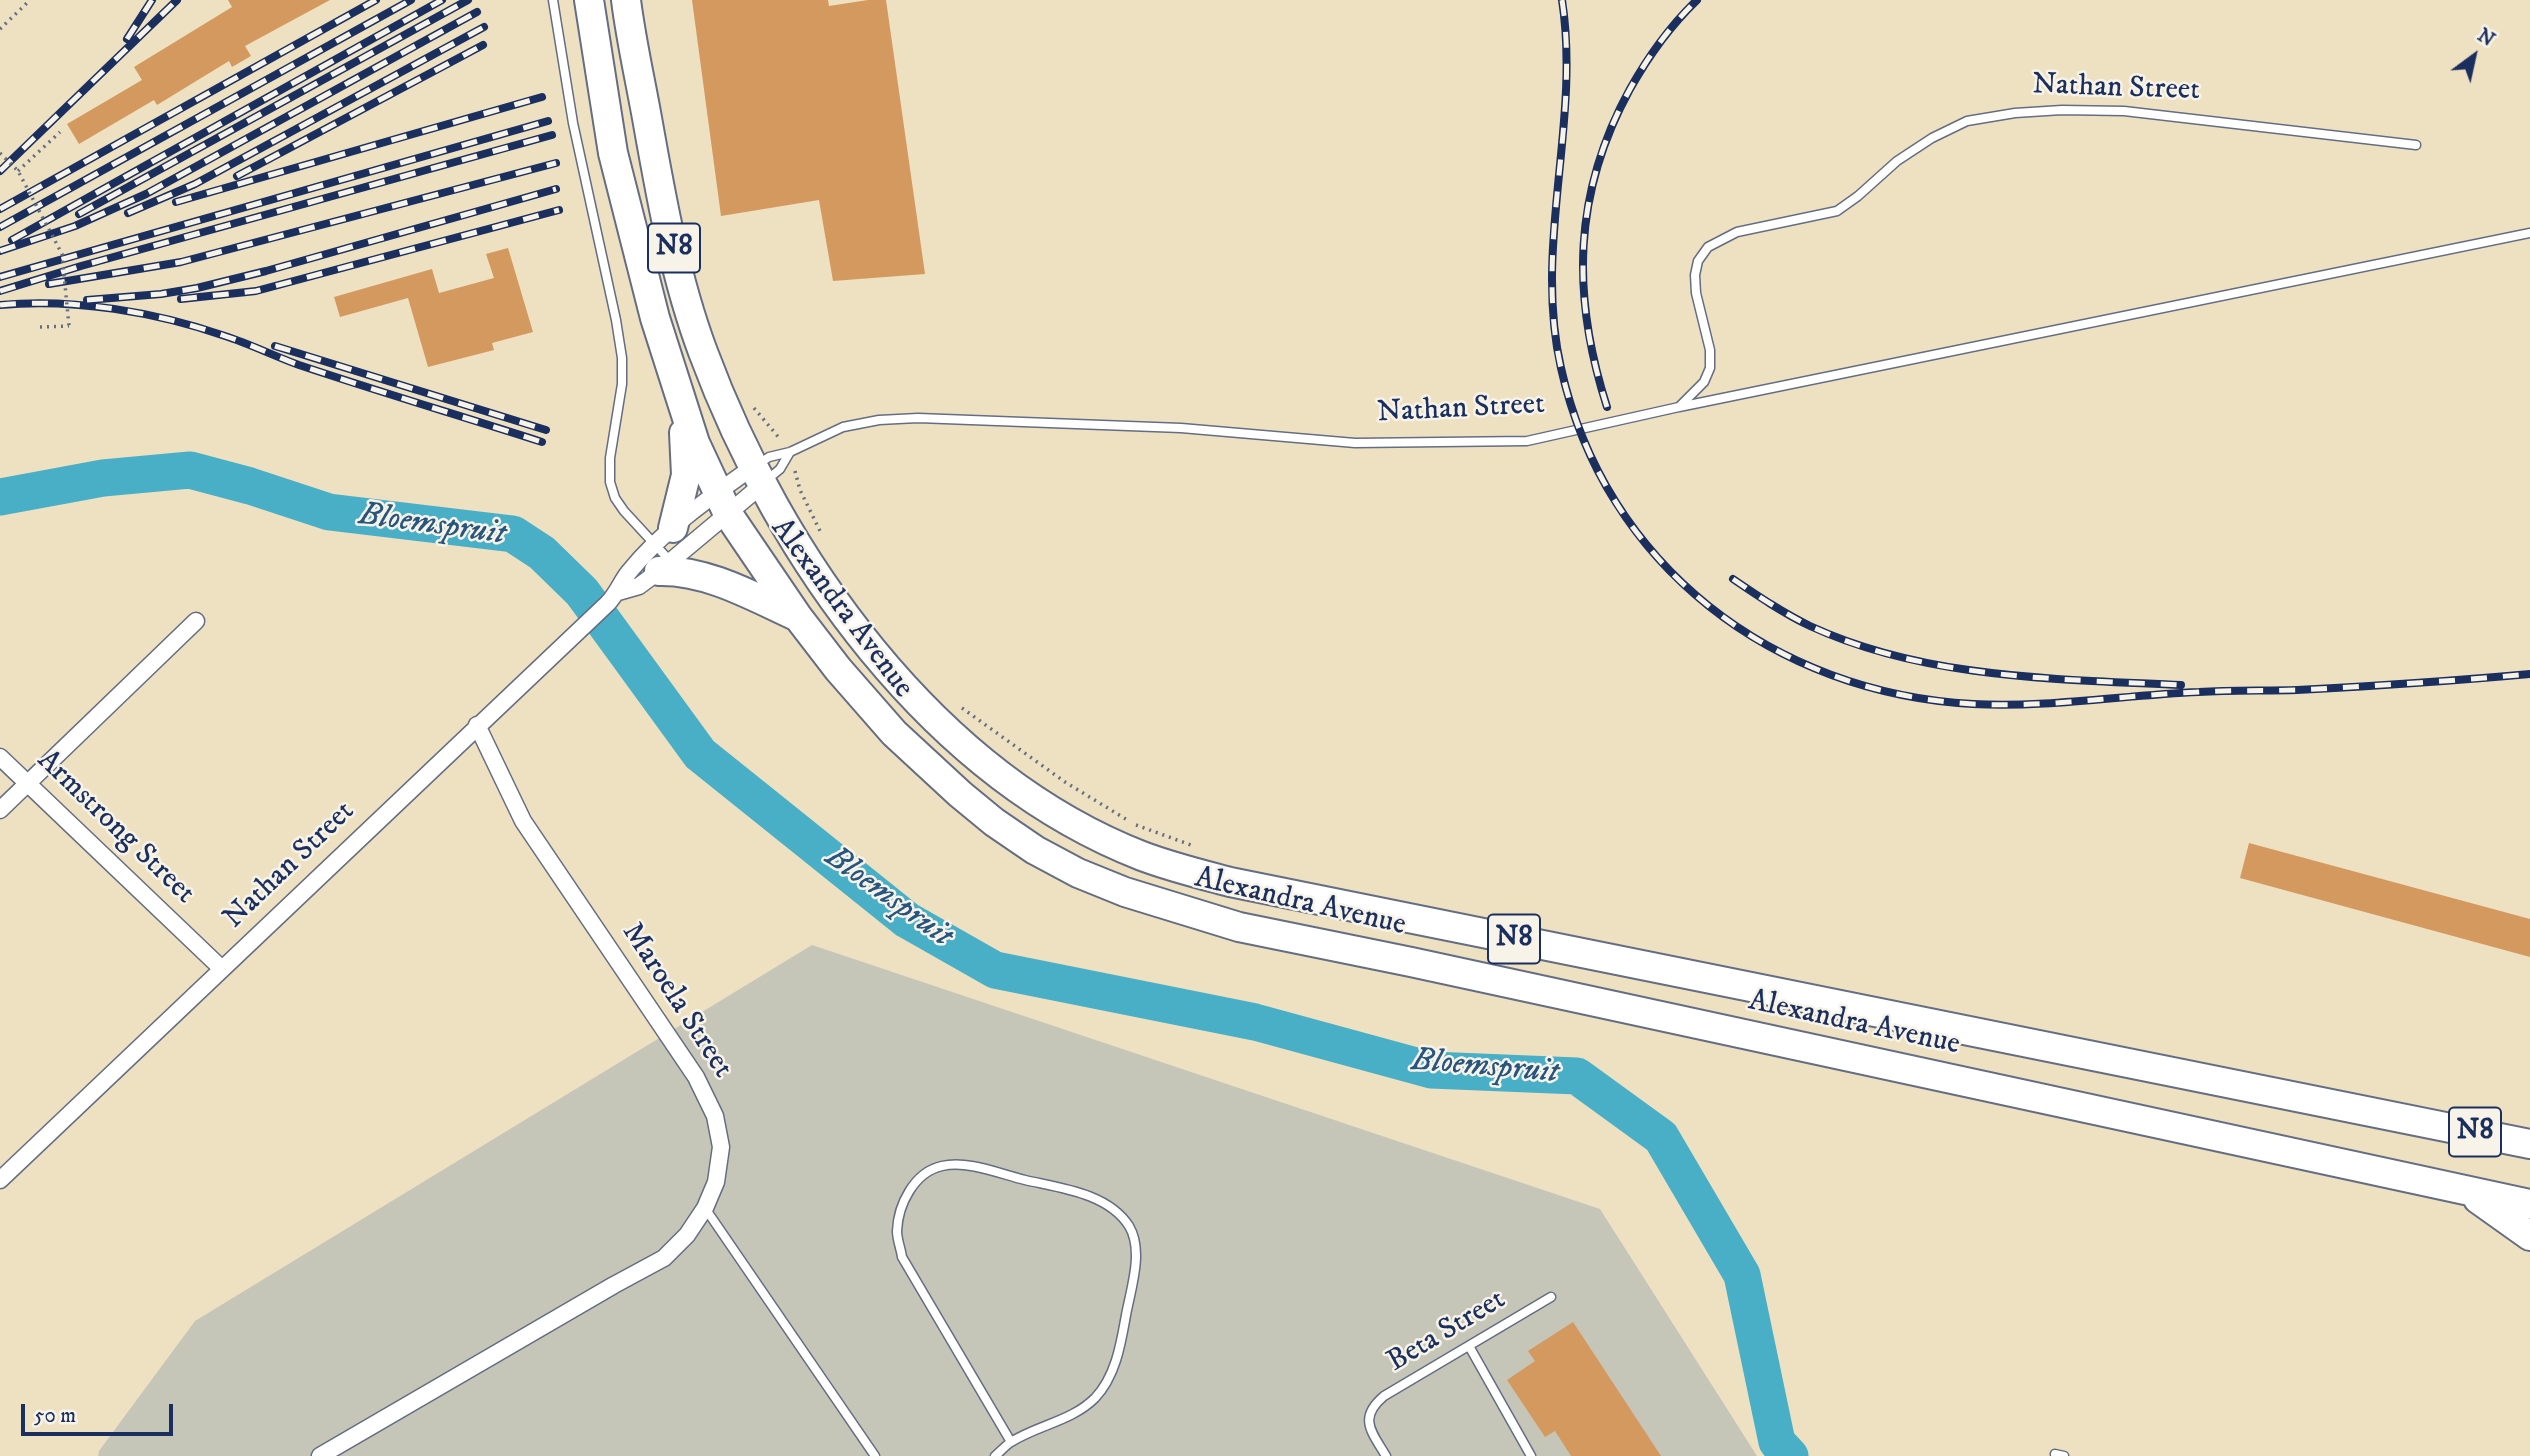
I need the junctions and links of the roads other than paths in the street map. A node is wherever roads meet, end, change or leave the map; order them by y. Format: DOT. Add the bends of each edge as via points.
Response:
graph roads {
  1 [pos="552,0"];
  2 [pos="589,0"];
  3 [pos="626,0"];
  4 [pos="2416,145"];
  5 [pos="2530,233"];
  6 [pos="681,399"];
  7 [pos="1679,407"];
  8 [pos="790,452"];
  9 [pos="758,475"];
  10 [pos="723,503"];
  11 [pos="664,551"];
  12 [pos="613,597"];
  13 [pos="798,617"];
  14 [pos="196,621"];
  15 [pos="477,725"];
  16 [pos="0,757"];
  17 [pos="28,783"];
  18 [pos="0,810"];
  19 [pos="222,969"];
  20 [pos="2530,1144"];
  21 [pos="0,1180"];
  22 [pos="2464,1190"];
  23 [pos="2530,1204"];
  24 [pos="705,1208"];
  25 [pos="2530,1236"];
  26 [pos="1550,1297"];
  27 [pos="1469,1346"];
  28 [pos="1011,1442"];
  29 [pos="2054,1454"];
  30 [pos="320,1456"];
  31 [pos="875,1456"];
  32 [pos="995,1456"];
  33 [pos="1386,1456"];
  34 [pos="1531,1456"];
  35 [pos="2064,1456"];
  1 -- 11 [label="lane" via="622,358 610,482 624,511"];
  2 -- 6 [label="highway, Alexandra Avenue / N8" via="613,153"];
  3 -- 9 [label="highway, Alexandra Avenue / N8" via="657,178 690,311 720,396"];
  4 -- 7 [label="lane, Nathan Street" via="2124,111 2062,110 1967,121 1897,162 1837,211 1737,232 1708,247 1695,275 1710,368 1704,382"];
  5 -- 7 [label="lane"];
  6 -- 10 [label="highway, Alexandra Avenue / N8"];
  6 -- 11 [label="highway" via="686,475"];
  7 -- 8 [label="lane, Nathan Street" via="1527,441 1345,443 1181,428 892,419 843,427"];
  8 -- 9 [label="lane, Nathan Street" via="780,469"];
  8 -- 9 [label="lane, Nathan Street" via="769,457"];
  9 -- 10 [label="street, Nathan Street"];
  9 -- 10 [label="street, Nathan Street"];
  9 -- 20 [label="highway, Alexandra Avenue / N8" via="863,640 922,706 1029,795 1066,819 1142,856 1230,882"];
  10 -- 11 [label="street, Nathan Street"];
  10 -- 11 [label="street, Nathan Street"];
  10 -- 13 [label="highway, Alexandra Avenue / N8"];
  11 -- 12 [label="street, Nathan Street" via="627,573"];
  11 -- 12 [label="street, Nathan Street" via="639,586"];
  11 -- 13 [label="highway" via="678,570"];
  12 -- 15 [label="street, Nathan Street"];
  13 -- 22 [label="highway, Alexandra Avenue / N8" via="894,733 960,794 1035,850 1125,892 1239,927"];
  14 -- 17 [label="street"];
  15 -- 19 [label="street, Nathan Street"];
  15 -- 24 [label="street, Maroela Street" via="523,821 685,1059 715,1116 719,1159"];
  16 -- 17 [label="street, Armstrong Street"];
  17 -- 18 [label="street"];
  17 -- 19 [label="street, Armstrong Street"];
  19 -- 21 [label="street, Nathan Street"];
  22 -- 23 [label="highway, Alexandra Avenue / N8"];
  22 -- 25 [label="highway"];
  24 -- 30 [label="street, Maroela Street" via="664,1258"];
  24 -- 31 [label="lane"];
  26 -- 27 [label="lane, Beta Street"];
  27 -- 33 [label="lane, Beta Street" via="1384,1396 1370,1411 1370,1430"];
  27 -- 34 [label="lane"];
  28 -- 28 [label="lane" via="1077,1413 1096,1397 1119,1352 1136,1247 1129,1227 1115,1210 1088,1195 968,1166 942,1166 923,1175 908,1192 897,1233 902,1258"];
  28 -- 32 [label="lane"];
  29 -- 35 [label="lane"];
}
